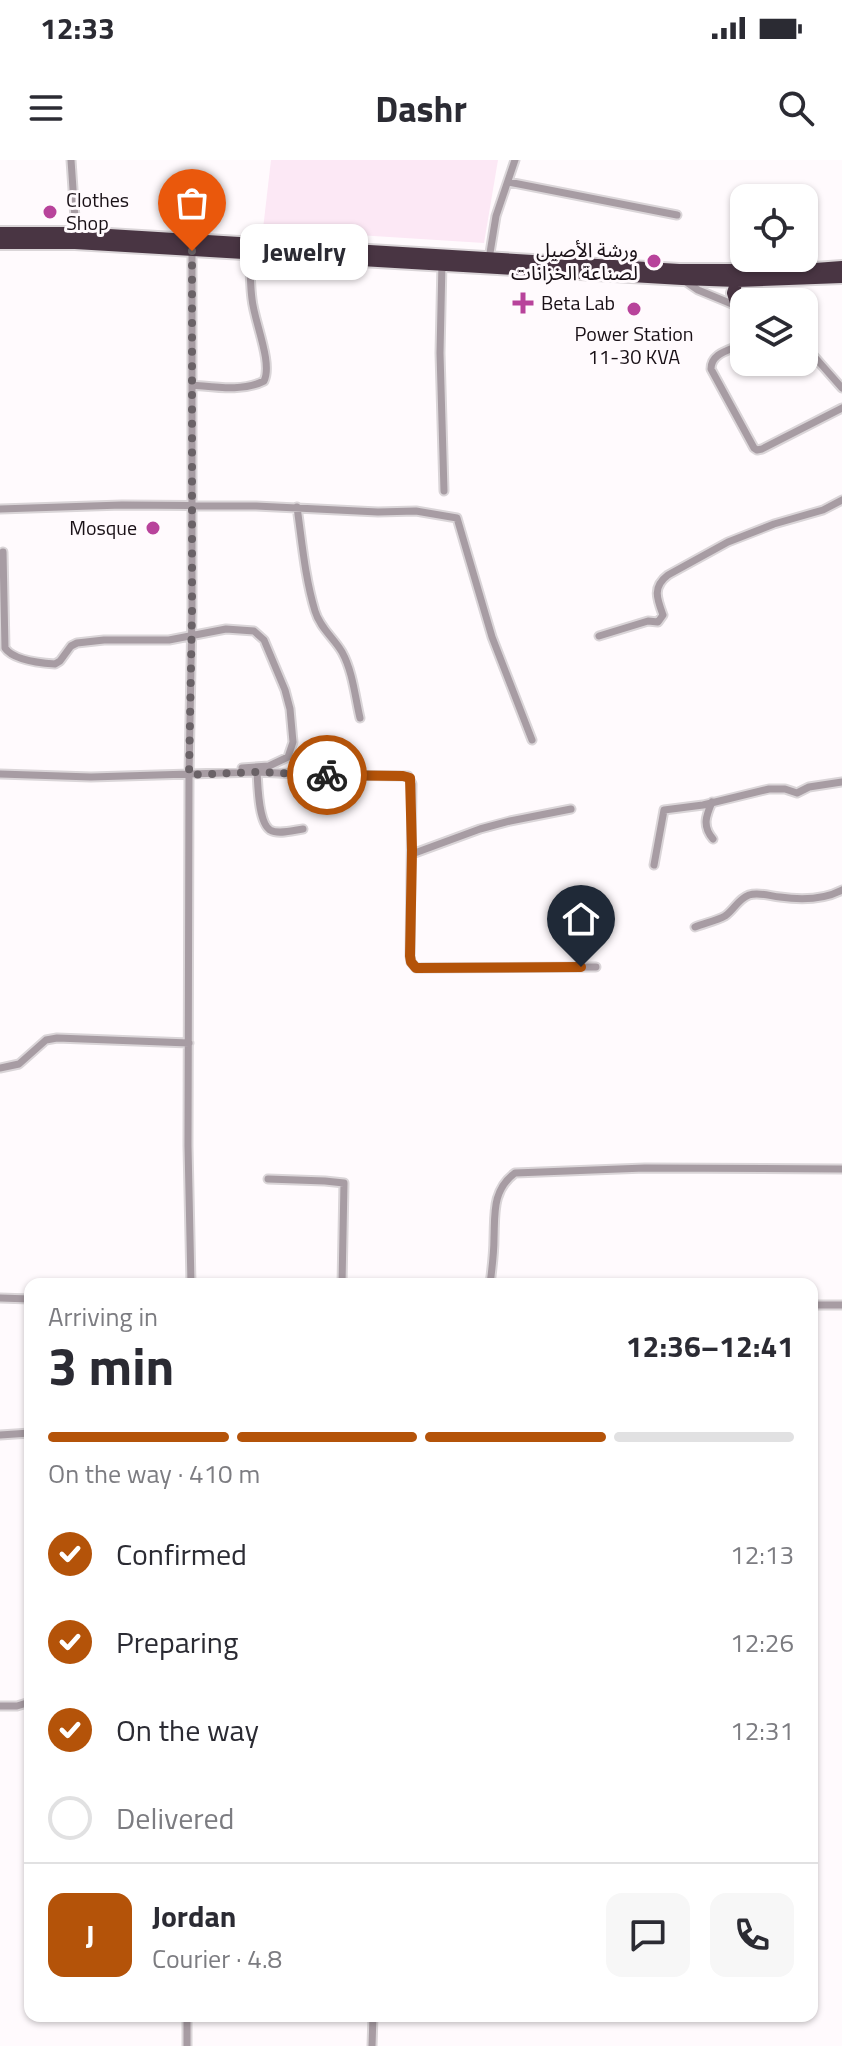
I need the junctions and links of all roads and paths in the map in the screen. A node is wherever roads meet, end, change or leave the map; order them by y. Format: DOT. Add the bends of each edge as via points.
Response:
graph roads {
  1 [pos="71,160"];
  2 [pos="515,160"];
  3 [pos="508,182"];
  4 [pos="677,215"];
  5 [pos="0,233"];
  6 [pos="76,233"];
  7 [pos="0,243"];
  8 [pos="192,246"];
  9 [pos="250,253"];
  10 [pos="489,259"];
  11 [pos="442,261"];
  12 [pos="842,267"];
  13 [pos="681,275"];
  14 [pos="842,277"];
  15 [pos="737,281"];
  16 [pos="735,288"];
  17 [pos="730,303"];
  18 [pos="730,350"];
  19 [pos="818,361"];
  20 [pos="192,385"];
  21 [pos="842,388"];
  22 [pos="842,408"];
  23 [pos="444,491"];
  24 [pos="842,500"];
  25 [pos="192,506"];
  26 [pos="297,507"];
  27 [pos="0,509"];
  28 [pos="3,552"];
  29 [pos="192,636"];
  30 [pos="599,636"];
  31 [pos="360,718"];
  32 [pos="532,740"];
  33 [pos="190,772"];
  34 [pos="257,772"];
  35 [pos="0,774"];
  36 [pos="842,782"];
  37 [pos="712,802"];
  38 [pos="571,809"];
  39 [pos="303,829"];
  40 [pos="713,839"];
  41 [pos="412,854"];
  42 [pos="654,865"];
  43 [pos="842,890"];
  44 [pos="695,927"];
  45 [pos="596,967"];
  46 [pos="189,1043"];
  47 [pos="0,1068"];
  48 [pos="842,1169"];
  49 [pos="268,1179"];
  50 [pos="191,1278"];
  51 [pos="342,1278"];
  52 [pos="491,1278"];
  53 [pos="0,1298"];
  54 [pos="24,1299"];
  55 [pos="818,1305"];
  56 [pos="842,1305"];
  57 [pos="24,1433"];
  58 [pos="0,1435"];
  59 [pos="24,1704"];
  60 [pos="0,1706"];
  61 [pos="187,2022"];
  62 [pos="373,2022"];
  63 [pos="187,2046"];
  64 [pos="372,2046"];
  1 -- 6 [label="street"];
  2 -- 3 [label="street"];
  3 -- 4 [label="street"];
  3 -- 10 [label="street"];
  5 -- 6 [label="highway"];
  6 -- 8 [label="highway"];
  7 -- 8 [label="highway"];
  8 -- 9 [label="highway"];
  8 -- 11 [label="highway"];
  8 -- 20 [label="street"];
  9 -- 11 [label="highway"];
  9 -- 20 [label="street" via="252,301 267,375 253,387"];
  10 -- 11 [label="highway"];
  10 -- 13 [label="highway"];
  11 -- 13 [label="highway"];
  11 -- 23 [label="street"];
  12 -- 13 [label="highway"];
  13 -- 15 [label="highway"];
  13 -- 17 [label="street" via="698,290"];
  14 -- 15 [label="highway"];
  15 -- 16 [label="highway"];
  18 -- 22 [label="street" via="715,357 711,369 754,448 762,449"];
  19 -- 21 [label="street"];
  20 -- 25 [label="street"];
  24 -- 30 [label="street" via="728,542 668,575 657,586 663,615 658,622"];
  25 -- 26 [label="street"];
  25 -- 27 [label="street"];
  25 -- 29 [label="street"];
  26 -- 31 [label="street" via="315,612 347,663"];
  26 -- 32 [label="street" via="416,511 457,518 492,637"];
  28 -- 29 [label="street" via="4,638 10,655 55,664 77,643"];
  29 -- 33 [label="street"];
  29 -- 33 [label="street" via="226,629 254,631 264,640 285,690 293,742 288,757 269,766"];
  33 -- 34 [label="street"];
  33 -- 35 [label="street"];
  33 -- 46 [label="street"];
  34 -- 39 [label="street" via="264,822 280,832"];
  34 -- 41 [label="street" via="408,776"];
  36 -- 37 [label="street" via="797,793 769,789"];
  37 -- 40 [label="street" via="705,824"];
  37 -- 42 [label="street" via="664,810"];
  38 -- 41 [label="street" via="480,829"];
  41 -- 45 [label="street" via="410,956 416,968"];
  43 -- 44 [label="street" via="811,899 749,895 725,915"];
  46 -- 47 [label="street" via="57,1038 46,1040 19,1064"];
  46 -- 50 [label="street"];
  48 -- 52 [label="street" via="515,1173 495,1202"];
  49 -- 51 [label="street" via="344,1183"];
  53 -- 54 [label="street"];
  55 -- 56 [label="street"];
  57 -- 58 [label="street"];
  59 -- 60 [label="street"];
  61 -- 63 [label="street"];
  62 -- 64 [label="street"];
}
